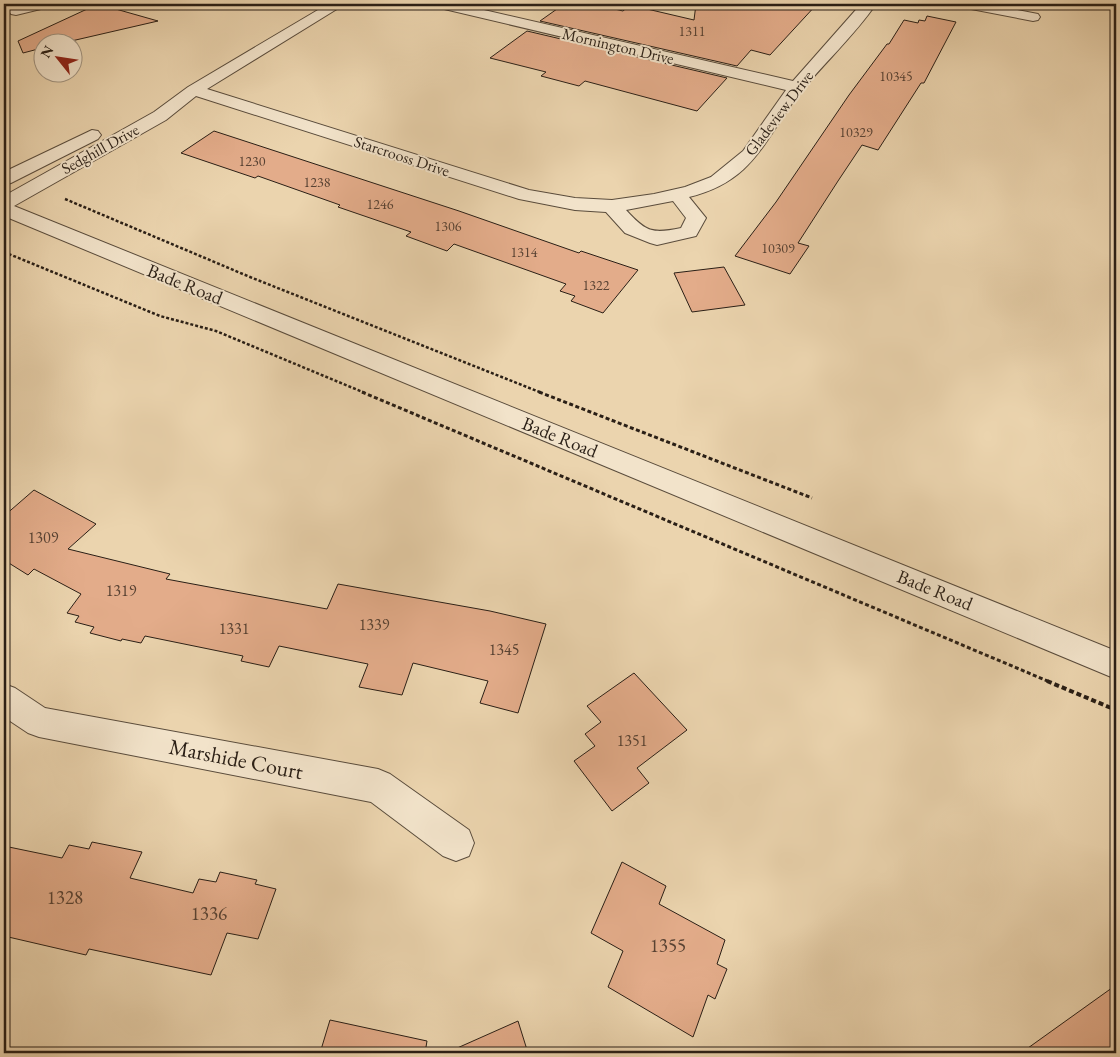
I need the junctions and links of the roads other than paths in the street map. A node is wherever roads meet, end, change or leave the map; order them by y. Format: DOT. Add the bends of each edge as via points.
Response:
graph roads {
  1 [pos="44,4"];
  2 [pos="338,4"];
  3 [pos="440,4"];
  4 [pos="869,4"];
  5 [pos="966,4"];
  6 [pos="16,11"];
  7 [pos="1033,17"];
  8 [pos="796,87"];
  9 [pos="194,90"];
  10 [pos="4,179"];
  11 [pos="677,194"];
  12 [pos="4,204"];
  13 [pos="612,206"];
  14 [pos="4,209"];
  15 [pos="1116,665"];
  16 [pos="4,699"];
  17 [pos="456,843"];
  1 -- 6 [label="street"];
  2 -- 9 [label="street, Sedghill Drive"];
  3 -- 8 [label="street, Mornington Drive"];
  4 -- 8 [label="street, Gladeview Drive"];
  5 -- 7 [label="street"];
  8 -- 11 [label="street, Gladeview Drive" via="749,155 718,181"];
  9 -- 10 [label="street, Sedghill Drive" via="92,135"];
  9 -- 12 [label="street, Sedghill Drive" via="160,116"];
  9 -- 13 [label="street, Starcrooss Drive" via="526,195 575,204"];
  11 -- 13 [label="street, Gladeview Drive"];
  11 -- 13 [label="street" via="696,218 689,232 657,239 632,229"];
  14 -- 15 [label="street, Bade Road"];
  16 -- 17 [label="street, Marshide Court" via="39,722 378,786"];
}
